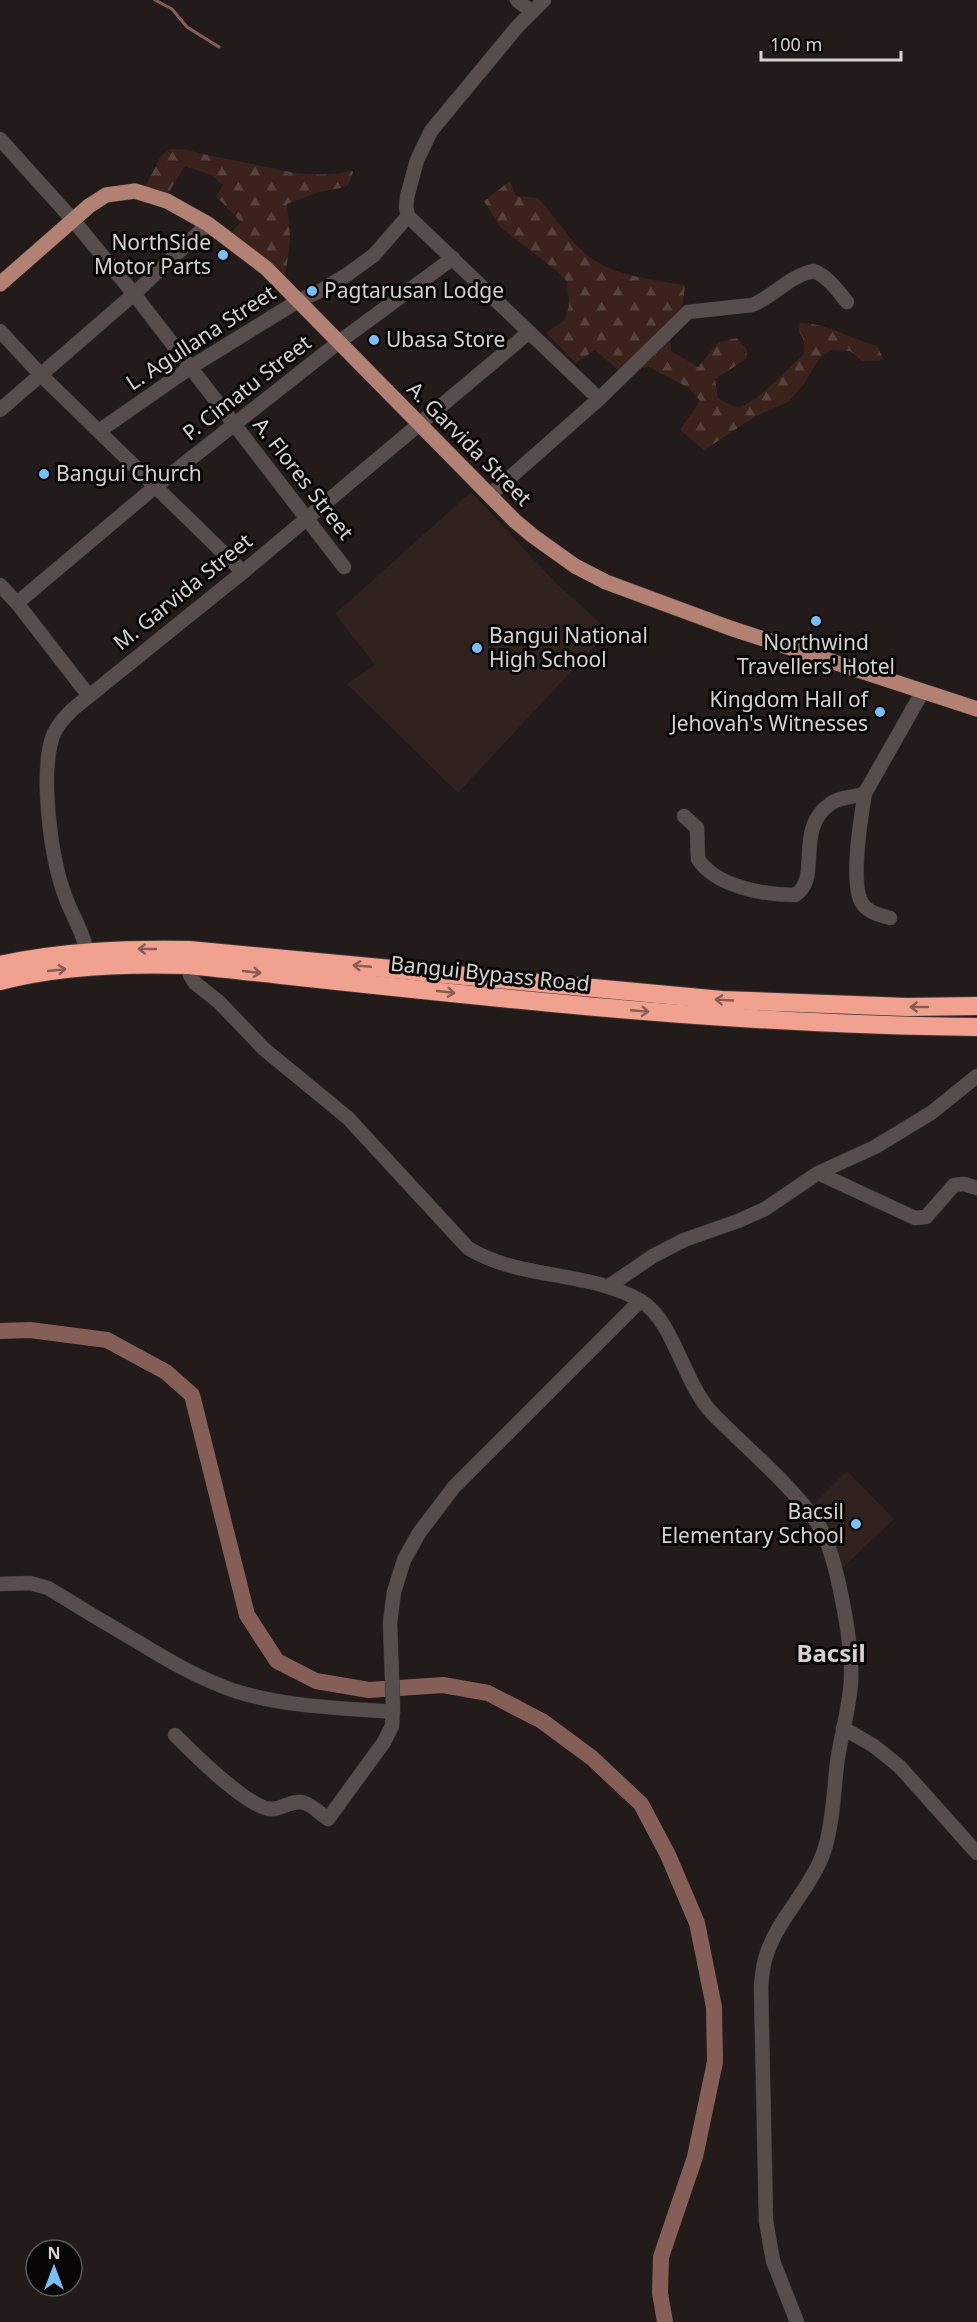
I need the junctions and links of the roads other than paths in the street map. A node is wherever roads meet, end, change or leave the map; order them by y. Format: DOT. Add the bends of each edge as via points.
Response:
graph roads {
  1 [pos="517,0"];
  2 [pos="544,0"];
  3 [pos="532,12"];
  4 [pos="0,139"];
  5 [pos="408,216"];
  6 [pos="73,220"];
  7 [pos="208,224"];
  8 [pos="453,258"];
  9 [pos="0,284"];
  10 [pos="134,294"];
  11 [pos="298,301"];
  12 [pos="847,302"];
  13 [pos="0,332"];
  14 [pos="528,333"];
  15 [pos="339,342"];
  16 [pos="191,367"];
  17 [pos="41,375"];
  18 [pos="599,399"];
  19 [pos="0,410"];
  20 [pos="420,423"];
  21 [pos="235,425"];
  22 [pos="99,431"];
  23 [pos="156,486"];
  24 [pos="490,495"];
  25 [pos="308,517"];
  26 [pos="344,567"];
  27 [pos="243,572"];
  28 [pos="0,585"];
  29 [pos="17,603"];
  30 [pos="923,691"];
  31 [pos="89,696"];
  32 [pos="977,709"];
  33 [pos="865,793"];
  34 [pos="684,816"];
  35 [pos="890,918"];
  36 [pos="189,958"];
  37 [pos="88,960"];
  38 [pos="0,964"];
  39 [pos="0,981"];
  40 [pos="977,1006"];
  41 [pos="977,1027"];
  42 [pos="977,1076"];
  43 [pos="818,1173"];
  44 [pos="977,1188"];
  45 [pos="609,1286"];
  46 [pos="640,1301"];
  47 [pos="0,1584"];
  48 [pos="393,1709"];
  49 [pos="843,1728"];
  50 [pos="174,1735"];
  51 [pos="977,1853"];
  52 [pos="797,2322"];
  1 -- 3 [label="street"];
  2 -- 3 [label="street"];
  3 -- 5 [label="street" via="431,131 417,160 407,198"];
  4 -- 6 [label="street, A. Flores Street"];
  5 -- 8 [label="street"];
  5 -- 11 [label="street, L. Agullana Street" via="374,255 322,290"];
  6 -- 7 [label="main road, A. Garvida Street" via="106,195 135,191 167,201"];
  6 -- 9 [label="main road, A. Garvida Street"];
  6 -- 10 [label="street, A. Flores Street"];
  7 -- 10 [label="street"];
  7 -- 11 [label="main road, A. Garvida Street" via="249,253"];
  8 -- 14 [label="street"];
  8 -- 15 [label="street, P. Cimatu Street"];
  10 -- 16 [label="street, A. Flores Street"];
  10 -- 17 [label="street"];
  11 -- 15 [label="main road, A. Garvida Street"];
  11 -- 16 [label="street, L. Agullana Street"];
  12 -- 18 [label="street" via="835,286 813,271 752,305 688,312"];
  13 -- 17 [label="street"];
  14 -- 18 [label="street"];
  14 -- 20 [label="street, M. Garvida Street"];
  15 -- 20 [label="main road, A. Garvida Street"];
  15 -- 21 [label="street, P. Cimatu Street"];
  16 -- 21 [label="street, A. Flores Street"];
  16 -- 22 [label="street, L. Agullana Street"];
  17 -- 19 [label="street"];
  17 -- 22 [label="street"];
  18 -- 24 [label="street"];
  20 -- 24 [label="main road, A. Garvida Street"];
  20 -- 25 [label="street, M. Garvida Street"];
  21 -- 23 [label="street, P. Cimatu Street"];
  21 -- 25 [label="street, A. Flores Street"];
  22 -- 23 [label="street"];
  23 -- 27 [label="street"];
  23 -- 29 [label="street, P. Cimatu Street"];
  24 -- 30 [label="main road, A. Garvida Street" via="533,536 606,582 730,628"];
  25 -- 26 [label="street, A. Flores Street"];
  25 -- 27 [label="street, M. Garvida Street"];
  27 -- 31 [label="street, M. Garvida Street"];
  28 -- 29 [label="street"];
  29 -- 31 [label="street"];
  30 -- 32 [label="main road, A. Garvida Street"];
  30 -- 33 [label="street"];
  31 -- 37 [label="street, M. Garvida Street" via="54,732 47,777 58,873 86,941"];
  33 -- 34 [label="street" via="831,803 817,815 810,832 808,868 803,886 795,895 757,892 716,875 698,859 697,828"];
  33 -- 35 [label="street" via="858,832 861,902"];
  36 -- 37 [label="highway, Bangui Bypass Road" via="151,964"];
  40 -- 36 [label="highway, Bangui Bypass Road, one-way" via="722,1000"];
  36 -- 41 [label="highway, Bangui Bypass Road, one-way" via="723,1018"];
  36 -- 45 [label="street" via="195,983 264,1049 348,1118 468,1248 491,1259 539,1272"];
  37 -- 38 [label="highway, Bangui Bypass Road" via="34,957"];
  39 -- 37 [label="highway, Bangui Bypass Road, one-way"];
  42 -- 43 [label="street" via="922,1119 875,1147"];
  43 -- 44 [label="street" via="915,1218 926,1217 954,1185"];
  43 -- 45 [label="street" via="765,1209 684,1240"];
  45 -- 46 [label="street"];
  46 -- 48 [label="street" via="454,1487 419,1533 404,1560 394,1592 390,1623"];
  46 -- 49 [label="street" via="663,1324 690,1381 711,1411 794,1496 826,1538 839,1588 850,1663 851,1685"];
  47 -- 48 [label="street" via="30,1583 48,1588 181,1667 236,1691 320,1706"];
  48 -- 50 [label="street" via="392,1726 384,1742 328,1819 307,1803 275,1809 262,1807 207,1766"];
  49 -- 51 [label="street" via="900,1767"];
  49 -- 52 [label="street" via="825,1848 767,1952 761,1986 766,2222 773,2261"];
}
